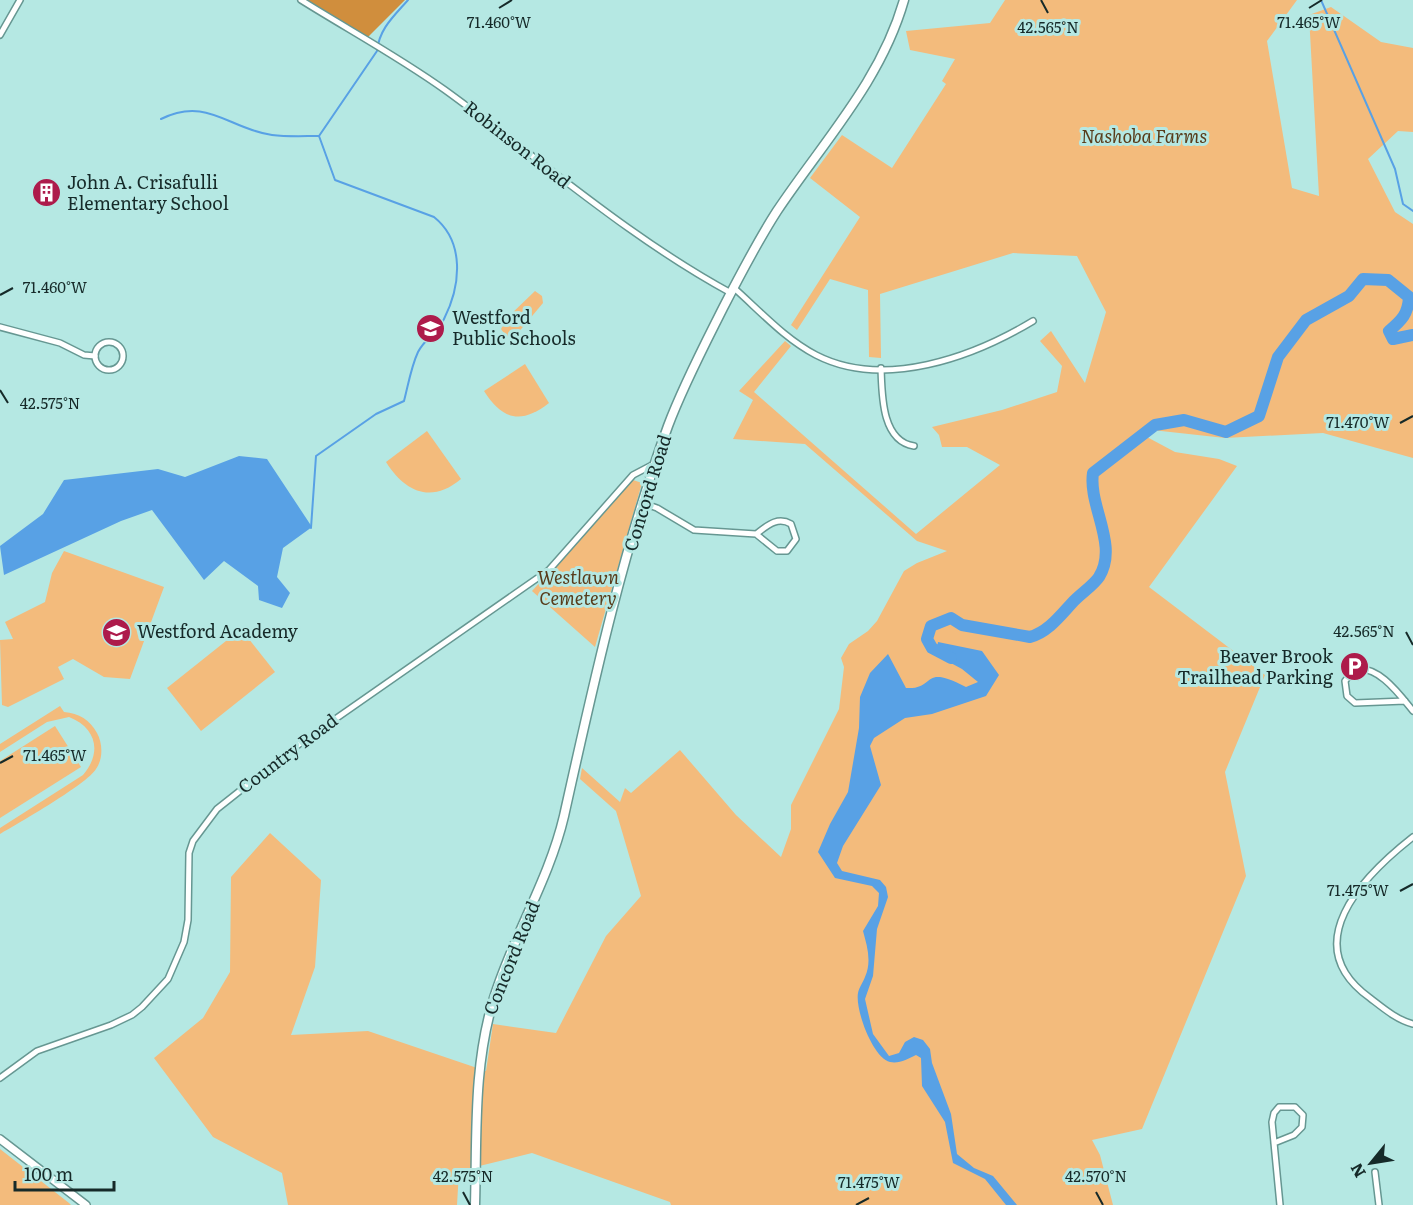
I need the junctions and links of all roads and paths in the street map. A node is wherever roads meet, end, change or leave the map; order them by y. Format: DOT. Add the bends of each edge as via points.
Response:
graph roads {
  1 [pos="20,0"];
  2 [pos="301,0"];
  3 [pos="904,0"];
  4 [pos="0,35"];
  5 [pos="733,291"];
  6 [pos="1033,321"];
  7 [pos="0,327"];
  8 [pos="95,356"];
  9 [pos="881,368"];
  10 [pos="914,446"];
  11 [pos="655,464"];
  12 [pos="643,503"];
  13 [pos="756,534"];
  14 [pos="1405,700"];
  15 [pos="1413,711"];
  16 [pos="1413,837"];
  17 [pos="1413,1024"];
  18 [pos="0,1078"];
  19 [pos="0,1138"];
  20 [pos="1274,1143"];
  21 [pos="1376,1172"];
  22 [pos="86,1205"];
  23 [pos="475,1205"];
  24 [pos="1280,1205"];
  25 [pos="1378,1205"];
  1 -- 4 [label="street"];
  2 -- 5 [label="street, Robinson Road" via="429,79 560,179 695,272"];
  3 -- 5 [label="main road, Concord Road" via="891,37 867,83 777,213"];
  5 -- 9 [label="street, Robinson Road" via="817,355 841,364"];
  5 -- 11 [label="main road, Concord Road" via="669,423"];
  6 -- 9 [label="street, Robinson Road" via="953,360"];
  7 -- 8 [label="street" via="60,343 84,356"];
  8 -- 8 [label="street" via="100,346 109,342 118,345 124,356 119,367 108,371 98,365"];
  9 -- 10 [label="street" via="888,422 901,442"];
  11 -- 12 [label="main road, Concord Road"];
  11 -- 18 [label="street, Country Road" via="633,475 549,570 298,745 217,809 193,841 189,853 184,942 168,979 132,1015 37,1051"];
  12 -- 13 [label="street" via="694,530"];
  12 -- 23 [label="main road, Concord Road" via="552,858 499,983 483,1037"];
  13 -- 13 [label="street" via="782,520 791,524 796,538 787,550 777,551"];
  14 -- 14 [label="street" via="1369,670 1354,670 1344,681 1347,696 1355,703"];
  14 -- 15 [label="street"];
  16 -- 17 [label="street" via="1359,889 1342,921 1336,947 1338,962 1350,982 1394,1016"];
  19 -- 22 [label="street"];
  20 -- 20 [label="street" via="1272,1122 1276,1110 1287,1105 1298,1109 1303,1119 1300,1130"];
  20 -- 24 [label="street"];
  21 -- 25 [label="street"];
}
